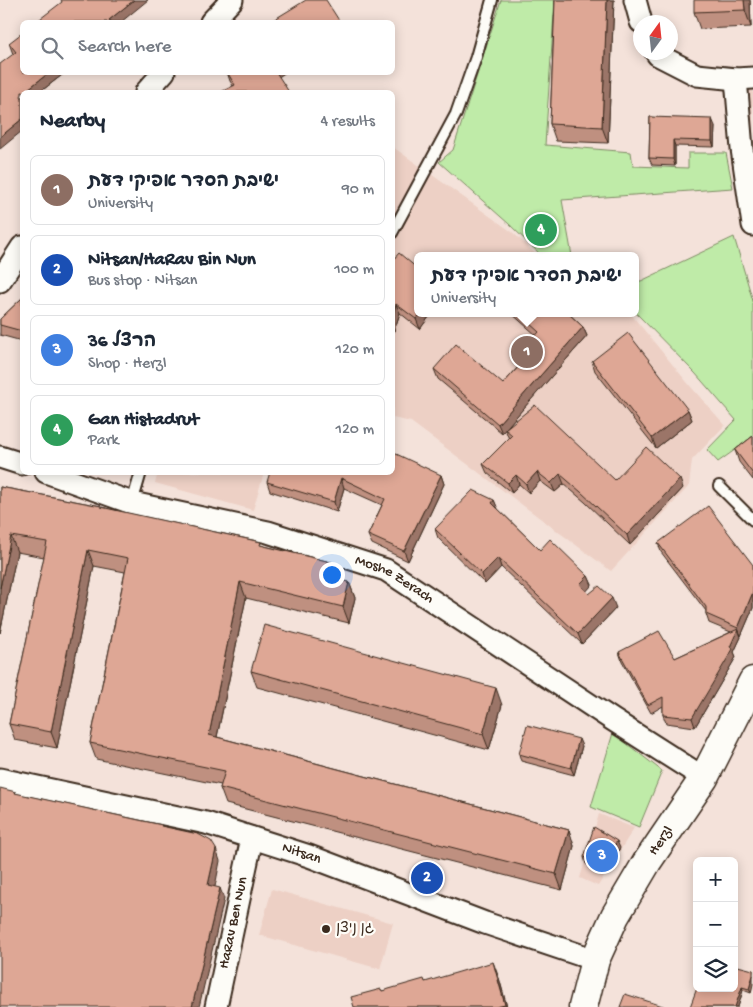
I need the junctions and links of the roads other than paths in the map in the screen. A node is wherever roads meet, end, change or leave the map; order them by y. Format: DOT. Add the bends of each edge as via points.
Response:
graph roads {
  1 [pos="232,0"];
  2 [pos="492,0"];
  3 [pos="635,0"];
  4 [pos="639,15"];
  5 [pos="213,20"];
  6 [pos="668,60"];
  7 [pos="161,75"];
  8 [pos="744,78"];
  9 [pos="148,90"];
  10 [pos="753,225"];
  11 [pos="395,226"];
  12 [pos="20,250"];
  13 [pos="0,281"];
  14 [pos="0,456"];
  15 [pos="20,463"];
  16 [pos="54,475"];
  17 [pos="140,475"];
  18 [pos="719,486"];
  19 [pos="132,503"];
  20 [pos="753,520"];
  21 [pos="753,681"];
  22 [pos="704,778"];
  23 [pos="0,779"];
  24 [pos="252,838"];
  25 [pos="595,960"];
  26 [pos="216,1007"];
  27 [pos="583,1007"];
  1 -- 5 [label="street"];
  2 -- 11 [label="lane" via="456,114"];
  3 -- 4 [label="street"];
  6 -- 8 [label="street" via="697,75"];
  7 -- 9 [label="street"];
  8 -- 10 [label="street" via="742,149"];
  12 -- 13 [label="street"];
  14 -- 15 [label="street"];
  16 -- 19 [label="street, Moshe Zerach"];
  17 -- 19 [label="lane"];
  18 -- 20 [label="lane"];
  19 -- 22 [label="street, Moshe Zerach" via="268,532 386,570"];
  21 -- 22 [label="street, Herzl"];
  22 -- 25 [label="street, Herzl" via="615,916"];
  23 -- 24 [label="street, Nitsan" via="206,823"];
  24 -- 25 [label="street, Nitsan"];
  24 -- 26 [label="street, HaRav Ben Nun"];
  25 -- 27 [label="street, Herzl"];
}
